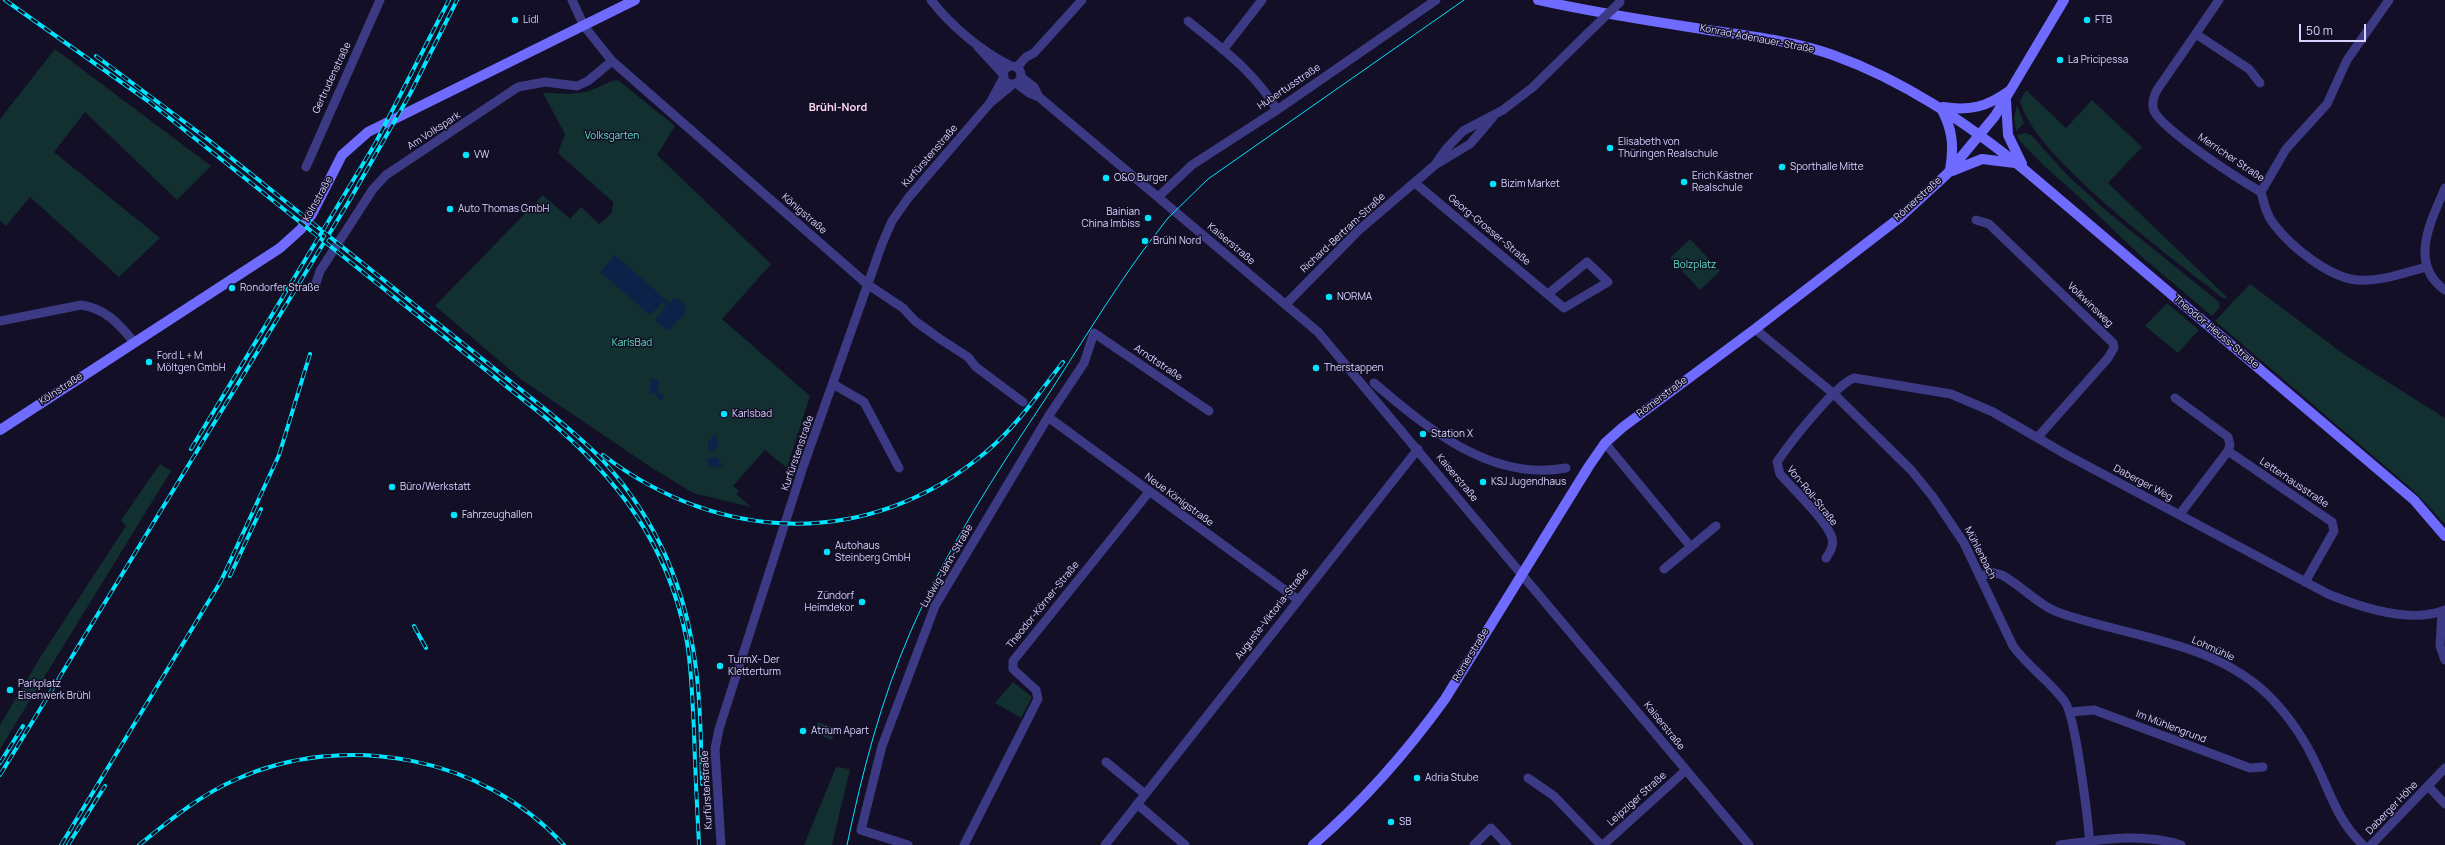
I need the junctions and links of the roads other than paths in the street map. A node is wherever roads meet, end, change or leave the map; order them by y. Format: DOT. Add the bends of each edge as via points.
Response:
graph roads {
  1 [pos="380,0"];
  2 [pos="572,0"];
  3 [pos="635,0"];
  4 [pos="931,0"];
  5 [pos="1082,0"];
  6 [pos="1262,0"];
  7 [pos="1436,0"];
  8 [pos="1538,0"];
  9 [pos="2064,0"];
  10 [pos="2219,0"];
  11 [pos="2389,0"];
  12 [pos="1621,1"];
  13 [pos="1188,21"];
  14 [pos="584,26"];
  15 [pos="2196,34"];
  16 [pos="975,43"];
  17 [pos="1223,50"];
  18 [pos="612,61"];
  19 [pos="1014,66"];
  20 [pos="1004,76"];
  21 [pos="1016,81"];
  22 [pos="2260,83"];
  23 [pos="2012,88"];
  24 [pos="2006,100"];
  25 [pos="990,103"];
  26 [pos="1940,107"];
  27 [pos="1277,110"];
  28 [pos="1493,117"];
  29 [pos="1982,135"];
  30 [pos="1435,165"];
  31 [pos="306,167"];
  32 [pos="2022,167"];
  33 [pos="1948,172"];
  34 [pos="1415,183"];
  35 [pos="2445,188"];
  36 [pos="2261,192"];
  37 [pos="1158,196"];
  38 [pos="1976,220"];
  39 [pos="2426,267"];
  40 [pos="867,284"];
  41 [pos="315,286"];
  42 [pos="2445,290"];
  43 [pos="1548,294"];
  44 [pos="1286,304"];
  45 [pos="0,321"];
  46 [pos="1755,329"];
  47 [pos="1094,332"];
  48 [pos="134,342"];
  49 [pos="1374,383"];
  50 [pos="833,384"];
  51 [pos="1834,394"];
  52 [pos="2175,398"];
  53 [pos="1022,402"];
  54 [pos="1210,411"];
  55 [pos="1048,417"];
  56 [pos="1412,427"];
  57 [pos="0,430"];
  58 [pos="2037,438"];
  59 [pos="1606,444"];
  60 [pos="1418,449"];
  61 [pos="2228,451"];
  62 [pos="899,468"];
  63 [pos="1566,468"];
  64 [pos="1149,492"];
  65 [pos="2180,514"];
  66 [pos="1716,526"];
  67 [pos="2445,536"];
  68 [pos="1691,547"];
  69 [pos="1826,558"];
  70 [pos="1664,569"];
  71 [pos="1521,573"];
  72 [pos="1980,577"];
  73 [pos="2306,582"];
  74 [pos="1297,599"];
  75 [pos="2444,610"];
  76 [pos="2445,660"];
  77 [pos="2071,712"];
  78 [pos="1106,762"];
  79 [pos="2263,767"];
  80 [pos="2445,768"];
  81 [pos="1686,770"];
  82 [pos="1528,778"];
  83 [pos="2428,786"];
  84 [pos="1145,794"];
  85 [pos="1137,804"];
  86 [pos="2445,804"];
  87 [pos="2090,843"];
  88 [pos="720,845"];
  89 [pos="908,845"];
  90 [pos="964,845"];
  91 [pos="1105,845"];
  92 [pos="1185,845"];
  93 [pos="1313,845"];
  94 [pos="1474,845"];
  95 [pos="1507,845"];
  96 [pos="1602,845"];
  97 [pos="1749,845"];
  98 [pos="2060,845"];
  99 [pos="2181,845"];
  100 [pos="2364,845"];
  101 [pos="2371,845"];
  1 -- 31 [label="street, Gertrudenstraße"];
  2 -- 14 [label="street"];
  3 -- 14 [label="main road, Kölnstraße"];
  4 -- 16 [label="street" via="945,17"];
  5 -- 19 [label="street" via="1034,53"];
  6 -- 17 [label="street"];
  7 -- 27 [label="street, Hubertusstraße"];
  8 -- 26 [label="main road, Konrad-Adenauer-Straße" via="1624,17 1753,36 1809,48 1861,66"];
  9 -- 23 [label="main road, Römerstraße"];
  10 -- 15 [label="street, Merricher Straße"];
  11 -- 36 [label="street, Merricher Straße" via="2347,60 2327,104 2286,149"];
  12 -- 28 [label="street, Richard-Bertram-Straße, bridge" via="1533,87"];
  13 -- 17 [label="street"];
  14 -- 18 [label="street, Königstraße"];
  14 -- 48 [label="main road, Kölnstraße" via="368,132 342,154 312,214 293,238"];
  15 -- 22 [label="street" via="2250,69"];
  15 -- 36 [label="street, Merricher Straße" via="2157,90 2153,101 2154,111 2183,139 2238,179"];
  16 -- 19 [label="street"];
  16 -- 20 [label="street"];
  17 -- 27 [label="street" via="1264,88"];
  18 -- 40 [label="street, Königstraße"];
  18 -- 41 [label="street, Am Volkspark" via="588,81 577,86 545,82 518,87 386,175 373,189 320,271"];
  19 -- 20 [label="street" via="1006,69"];
  19 -- 21 [label="street" via="1021,71"];
  20 -- 21 [label="street" via="1007,82"];
  20 -- 25 [label="street, Kurfürstenstraße"];
  21 -- 25 [label="street, Kurfürstenstraße"];
  21 -- 37 [label="street, Kaiserstraße" via="1034,87 1039,97"];
  23 -- 24 [label="main road, Römerstraße"];
  23 -- 26 [label="main road" via="1989,104 1977,108"];
  24 -- 29 [label="main road, Römerstraße"];
  24 -- 32 [label="main road" via="2008,135"];
  25 -- 40 [label="street, Kurfürstenstraße" via="909,197 892,221"];
  26 -- 29 [label="main road, Konrad-Adenauer-Straße"];
  26 -- 33 [label="main road" via="1952,134 1953,151"];
  27 -- 37 [label="street, Hubertusstraße" via="1192,165"];
  28 -- 30 [label="street, Richard-Bertram-Straße" via="1470,144"];
  28 -- 30 [label="street, Richard-Bertram-Straße" via="1463,131"];
  29 -- 32 [label="main road, Theodor-Heuss-Straße"];
  29 -- 33 [label="main road, Römerstraße"];
  30 -- 34 [label="street, Richard-Bertram-Straße"];
  32 -- 33 [label="main road" via="1995,159 1982,159"];
  32 -- 67 [label="main road, Theodor-Heuss-Straße" via="2414,500"];
  33 -- 46 [label="main road, Römerstraße" via="1898,218"];
  34 -- 43 [label="street, Georg-Grosser-Straße"];
  34 -- 44 [label="street, Richard-Bertram-Straße" via="1359,230"];
  35 -- 39 [label="street" via="2425,246"];
  36 -- 39 [label="street" via="2266,211 2273,223 2330,272 2357,280 2374,280"];
  37 -- 44 [label="street, Kaiserstraße"];
  38 -- 58 [label="street, Volkwinsweg" via="1989,224 2113,343 2114,348 2108,358"];
  39 -- 42 [label="street" via="2434,281"];
  40 -- 50 [label="street, Kurfürstenstraße"];
  40 -- 53 [label="street, Königstraße" via="968,357 976,367"];
  43 -- 43 [label="street, Georg-Grosser-Straße" via="1564,308 1608,282 1587,262"];
  44 -- 56 [label="street, Kaiserstraße" via="1318,332"];
  45 -- 48 [label="street" via="81,305 91,306 101,310 119,325"];
  46 -- 51 [label="street, Mühlenbach"];
  46 -- 59 [label="main road, Römerstraße" via="1623,427"];
  47 -- 54 [label="street, Arndtstraße"];
  47 -- 55 [label="street, Ludwig-Jahn-Straße" via="1084,363"];
  48 -- 57 [label="main road, Kölnstraße"];
  49 -- 56 [label="street"];
  50 -- 62 [label="street" via="864,402"];
  50 -- 88 [label="street, Kurfürstenstraße" via="803,467 719,729 715,749"];
  51 -- 58 [label="street, Daberger Weg" via="1848,380 1854,378 1951,394 1993,412"];
  51 -- 69 [label="street, Von-Roll-Straße" via="1789,444 1776,468 1827,527 1832,539 1831,550"];
  51 -- 72 [label="street, Mühlenbach" via="1911,470 1933,497 1964,543"];
  52 -- 61 [label="street" via="2228,437"];
  55 -- 64 [label="street, Neue Königstraße"];
  55 -- 89 [label="street, Ludwig-Jahn-Straße" via="936,606 882,746 861,830"];
  56 -- 60 [label="street, Kaiserstraße"];
  56 -- 63 [label="street" via="1444,438 1488,460 1528,469"];
  58 -- 65 [label="street, Daberger Weg"];
  59 -- 68 [label="street"];
  59 -- 71 [label="main road, Römerstraße" via="1589,466"];
  60 -- 71 [label="street, Kaiserstraße"];
  60 -- 74 [label="street, Auguste-Viktoria-Straße"];
  61 -- 65 [label="street"];
  61 -- 73 [label="street, Letterhausstraße" via="2332,522 2334,530"];
  64 -- 74 [label="street, Neue Königstraße"];
  64 -- 90 [label="street, Theodor-Körner-Straße" via="1013,661 1013,669 1036,690 1038,698"];
  65 -- 73 [label="street, Daberger Weg"];
  66 -- 68 [label="street"];
  68 -- 70 [label="street"];
  71 -- 81 [label="street, Kaiserstraße"];
  71 -- 93 [label="main road, Römerstraße" via="1445,698 1426,724 1375,787"];
  72 -- 77 [label="street, Mühlenbach" via="2013,646 2057,692"];
  72 -- 100 [label="street, Lohmühle" via="1991,572 2002,575 2061,614 2176,645 2211,658 2247,678 2273,700 2292,723 2318,766 2338,815"];
  73 -- 75 [label="street, Daberger Weg" via="2356,606 2385,612 2414,615"];
  74 -- 84 [label="street, Auguste-Viktoria-Straße"];
  75 -- 76 [label="street" via="2440,646"];
  77 -- 79 [label="street, Im Mühlengrund" via="2094,710 2250,768"];
  77 -- 87 [label="street, Mühlenbach"];
  78 -- 84 [label="street"];
  80 -- 83 [label="street, Daberger Höhe"];
  81 -- 96 [label="street, Leipziger Straße"];
  81 -- 97 [label="street, Kaiserstraße"];
  82 -- 96 [label="street" via="1554,796"];
  83 -- 86 [label="street, Daberger Höhe"];
  83 -- 101 [label="street, Daberger Höhe"];
  84 -- 85 [label="street, Auguste-Viktoria-Straße"];
  85 -- 91 [label="street, Auguste-Viktoria-Straße"];
  85 -- 92 [label="street"];
  87 -- 98 [label="street"];
  87 -- 99 [label="street" via="2150,838"];
  94 -- 95 [label="street" via="1491,828"];
}
